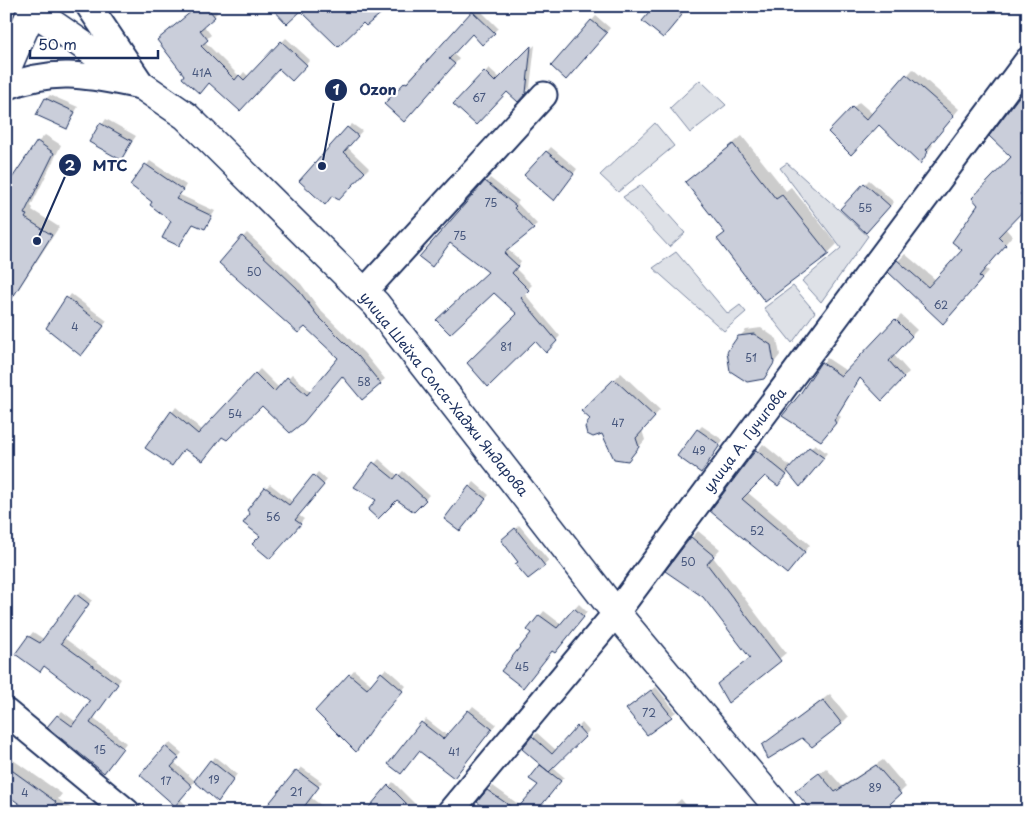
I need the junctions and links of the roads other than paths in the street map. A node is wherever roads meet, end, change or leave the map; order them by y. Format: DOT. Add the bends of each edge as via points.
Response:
graph roads {
  1 [pos="89,6"];
  2 [pos="33,8"];
  3 [pos="1028,60"];
  4 [pos="6,70"];
  5 [pos="142,86"];
  6 [pos="6,87"];
  7 [pos="544,95"];
  8 [pos="364,292"];
  9 [pos="616,613"];
  10 [pos="6,712"];
  11 [pos="127,812"];
  12 [pos="450,812"];
  13 [pos="782,812"];
  1 -- 5 [label="street"];
  2 -- 4 [label="main road"];
  2 -- 5 [label="main road, улица Шейха Солса-Хаджи Яндарова"];
  3 -- 9 [label="street, улица А. Гучигова"];
  5 -- 6 [label="street" via="46,74"];
  5 -- 8 [label="main road, улица Шейха Солса-Хаджи Яндарова" via="186,116"];
  7 -- 8 [label="street"];
  8 -- 9 [label="main road, улица Шейха Солса-Хаджи Яндарова"];
  9 -- 12 [label="street, улица А. Гучигова"];
  9 -- 13 [label="main road, улица Шейха Солса-Хаджи Яндарова"];
  10 -- 11 [label="street"];
}
